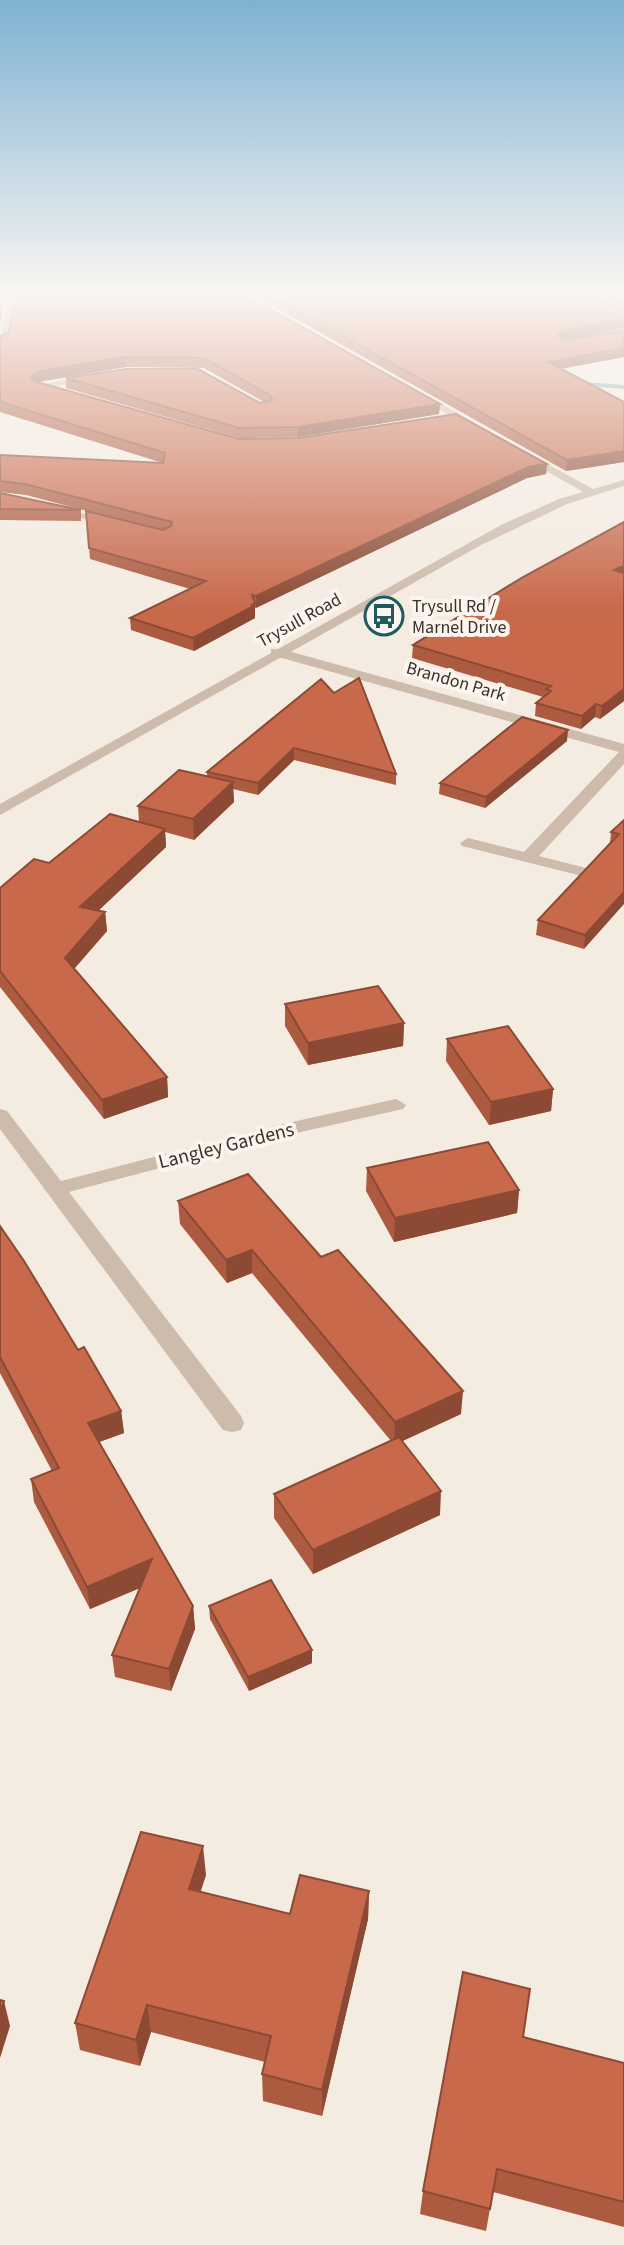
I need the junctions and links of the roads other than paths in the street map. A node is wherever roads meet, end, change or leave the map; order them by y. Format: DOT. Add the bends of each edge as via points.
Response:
graph roads {
  1 [pos="430,401"];
  2 [pos="459,417"];
  3 [pos="444,420"];
  4 [pos="485,432"];
  5 [pos="511,447"];
  6 [pos="624,483"];
  7 [pos="589,491"];
  8 [pos="0,498"];
  9 [pos="133,527"];
  10 [pos="276,652"];
  11 [pos="624,752"];
  12 [pos="0,810"];
  13 [pos="468,843"];
  14 [pos="528,858"];
  15 [pos="584,872"];
  16 [pos="396,1105"];
  17 [pos="0,1115"];
  18 [pos="56,1189"];
  19 [pos="232,1423"];
  1 -- 2 [label="street"];
  2 -- 3 [label="street"];
  2 -- 4 [label="street"];
  5 -- 7 [label="street"];
  6 -- 7 [label="street, Trysull Road"];
  7 -- 10 [label="street, Trysull Road" via="518,519"];
  8 -- 9 [label="street"];
  10 -- 11 [label="street, Brandon Park"];
  10 -- 12 [label="street, Trysull Road"];
  11 -- 14 [label="street, Brandon Park"];
  13 -- 14 [label="street"];
  14 -- 15 [label="street"];
  16 -- 18 [label="street, Langley Gardens"];
  17 -- 18 [label="street"];
  18 -- 19 [label="street"];
}
